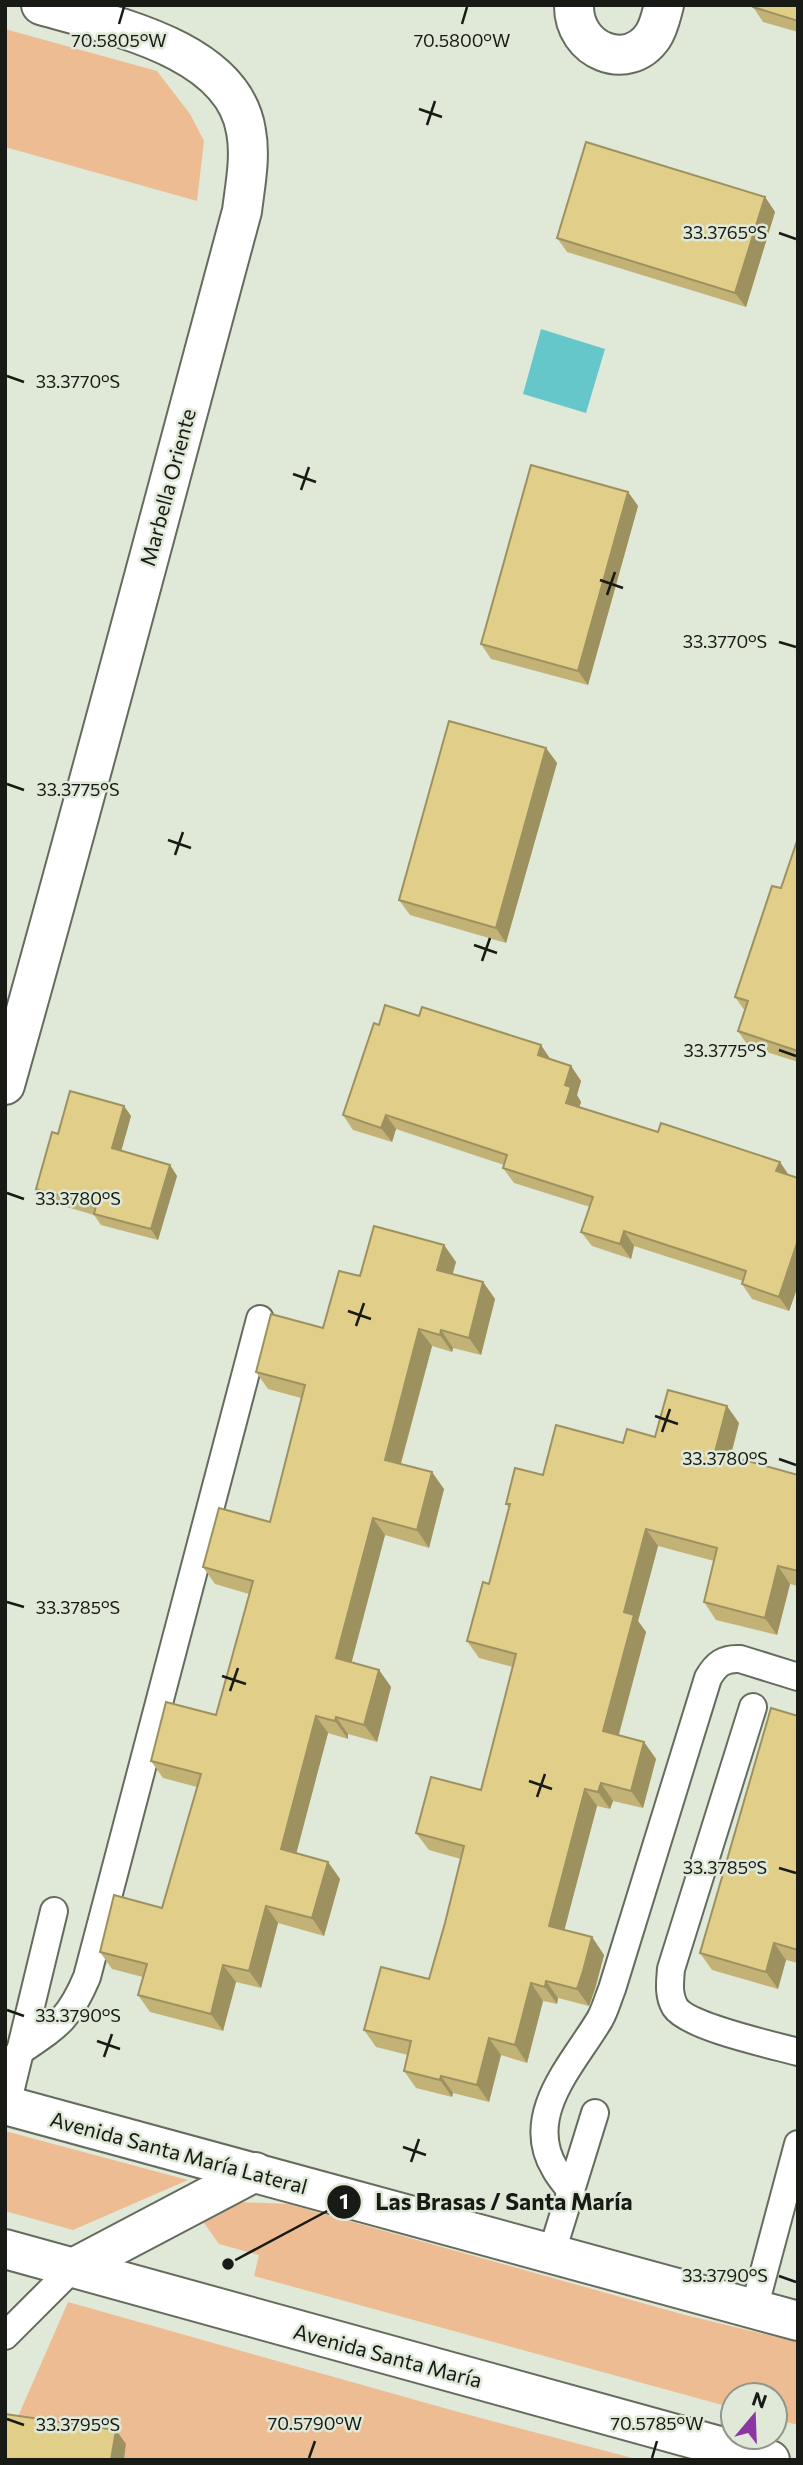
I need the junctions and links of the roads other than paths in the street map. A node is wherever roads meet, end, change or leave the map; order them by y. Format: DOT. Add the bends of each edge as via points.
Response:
graph roads {
  1 [pos="41,5"];
  2 [pos="78,5"];
  3 [pos="574,5"];
  4 [pos="664,5"];
  5 [pos="112,26"];
  6 [pos="5,1086"];
  7 [pos="260,1320"];
  8 [pos="798,1677"];
  9 [pos="753,1706"];
  10 [pos="54,1911"];
  11 [pos="19,2052"];
  12 [pos="798,2052"];
  13 [pos="6,2105"];
  14 [pos="595,2113"];
  15 [pos="798,2144"];
  16 [pos="255,2172"];
  17 [pos="571,2191"];
  18 [pos="5,2249"];
  19 [pos="551,2255"];
  20 [pos="74,2268"];
  21 [pos="754,2309"];
  22 [pos="798,2321"];
  23 [pos="5,2336"];
  24 [pos="770,2460"];
  1 -- 5 [label="street, Marbella Oriente"];
  2 -- 5 [label="street"];
  3 -- 4 [label="street" via="579,32 588,43 615,54 642,47 659,25"];
  5 -- 6 [label="street, Marbella Oriente" via="169,45 210,71 237,103 246,131 247,172 242,212"];
  7 -- 11 [label="lane" via="87,1977 76,2003 59,2024"];
  8 -- 17 [label="lane" via="731,1658 714,1667 708,1678 602,2016 546,2111 549,2156"];
  9 -- 12 [label="lane" via="671,1969 670,1993 676,2008 687,2017"];
  10 -- 11 [label="lane"];
  11 -- 13 [label="lane"];
  13 -- 16 [label="street, Avenida Santa María Lateral"];
  14 -- 17 [label="lane"];
  15 -- 21 [label="lane"];
  16 -- 19 [label="street, Avenida Santa María Lateral"];
  16 -- 20 [label="street"];
  17 -- 19 [label="lane"];
  18 -- 20 [label="street, Avenida Santa María"];
  19 -- 21 [label="street, Avenida Santa María Lateral"];
  20 -- 23 [label="lane"];
  20 -- 24 [label="street, Avenida Santa María"];
  21 -- 22 [label="street, Avenida Santa María Lateral"];
}
